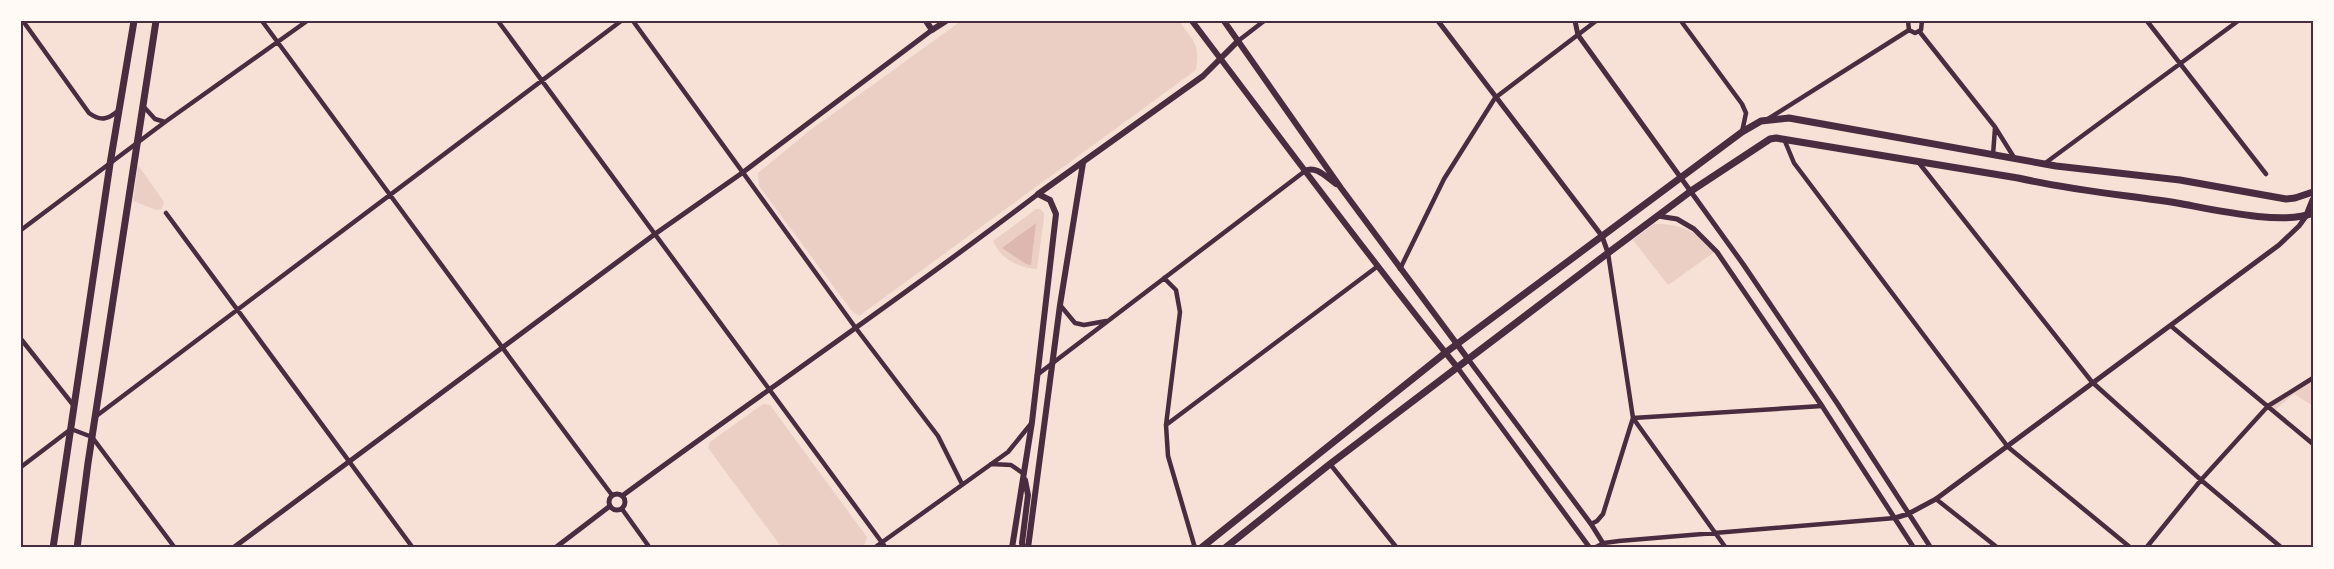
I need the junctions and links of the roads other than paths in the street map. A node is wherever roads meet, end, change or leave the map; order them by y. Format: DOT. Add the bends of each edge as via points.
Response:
graph roads {
  1 [pos="23,21"];
  2 [pos="134,21"];
  3 [pos="156,21"];
  4 [pos="262,21"];
  5 [pos="307,21"];
  6 [pos="498,21"];
  7 [pos="621,21"];
  8 [pos="633,21"];
  9 [pos="926,21"];
  10 [pos="946,21"];
  11 [pos="1192,21"];
  12 [pos="1224,21"];
  13 [pos="1264,21"];
  14 [pos="1438,21"];
  15 [pos="1575,21"];
  16 [pos="1596,21"];
  17 [pos="1681,21"];
  18 [pos="1908,21"];
  19 [pos="1922,21"];
  20 [pos="2147,21"];
  21 [pos="2238,21"];
  22 [pos="932,30"];
  23 [pos="1909,30"];
  24 [pos="1919,32"];
  25 [pos="1578,35"];
  26 [pos="1238,41"];
  27 [pos="278,43"];
  28 [pos="1221,59"];
  29 [pos="2179,63"];
  30 [pos="542,81"];
  31 [pos="1495,98"];
  32 [pos="144,106"];
  33 [pos="120,109"];
  34 [pos="1766,120"];
  35 [pos="165,122"];
  36 [pos="1995,127"];
  37 [pos="1742,132"];
  38 [pos="1784,139"];
  39 [pos="138,143"];
  40 [pos="1993,155"];
  41 [pos="2015,158"];
  42 [pos="1083,163"];
  43 [pos="1918,163"];
  44 [pos="110,164"];
  45 [pos="2044,164"];
  46 [pos="1305,171"];
  47 [pos="742,173"];
  48 [pos="2266,174"];
  49 [pos="1682,177"];
  50 [pos="1341,188"];
  51 [pos="1691,191"];
  52 [pos="2313,192"];
  53 [pos="391,194"];
  54 [pos="1038,194"];
  55 [pos="2313,200"];
  56 [pos="166,214"];
  57 [pos="2311,215"];
  58 [pos="1658,216"];
  59 [pos="21,230"];
  60 [pos="655,234"];
  61 [pos="1602,236"];
  62 [pos="1608,252"];
  63 [pos="1378,266"];
  64 [pos="1400,269"];
  65 [pos="1164,278"];
  66 [pos="1060,305"];
  67 [pos="236,309"];
  68 [pos="1107,320"];
  69 [pos="2171,326"];
  70 [pos="855,327"];
  71 [pos="21,339"];
  72 [pos="1456,344"];
  73 [pos="502,349"];
  74 [pos="1445,353"];
  75 [pos="1468,359"];
  76 [pos="1053,362"];
  77 [pos="1457,368"];
  78 [pos="1037,375"];
  79 [pos="2312,379"];
  80 [pos="2092,382"];
  81 [pos="770,388"];
  82 [pos="74,406"];
  83 [pos="1822,406"];
  84 [pos="2268,406"];
  85 [pos="95,417"];
  86 [pos="1634,418"];
  87 [pos="1032,422"];
  88 [pos="1166,425"];
  89 [pos="71,429"];
  90 [pos="92,437"];
  91 [pos="2313,444"];
  92 [pos="2008,447"];
  93 [pos="349,461"];
  94 [pos="990,464"];
  95 [pos="1330,464"];
  96 [pos="21,467"];
  97 [pos="1024,474"];
  98 [pos="2202,480"];
  99 [pos="962,484"];
  100 [pos="612,495"];
  101 [pos="622,496"];
  102 [pos="1936,500"];
  103 [pos="610,506"];
  104 [pos="622,508"];
  105 [pos="1908,514"];
  106 [pos="1895,518"];
  107 [pos="1591,524"];
  108 [pos="1716,534"];
  109 [pos="882,542"];
  110 [pos="1605,545"];
  111 [pos="53,548"];
  112 [pos="77,548"];
  113 [pos="174,548"];
  114 [pos="233,548"];
  115 [pos="413,548"];
  116 [pos="556,548"];
  117 [pos="650,548"];
  118 [pos="874,548"];
  119 [pos="886,548"];
  120 [pos="1012,548"];
  121 [pos="1023,548"];
  122 [pos="1028,548"];
  123 [pos="1195,548"];
  124 [pos="1201,548"];
  125 [pos="1225,548"];
  126 [pos="1397,548"];
  127 [pos="1592,548"];
  128 [pos="1726,548"];
  129 [pos="1914,548"];
  130 [pos="1930,548"];
  131 [pos="1998,548"];
  132 [pos="2131,548"];
  133 [pos="2146,548"];
  134 [pos="2282,548"];
  1 -- 33 [label="street" via="89,113 95,118 106,119"];
  2 -- 33 [label="main road"];
  3 -- 32 [label="main road"];
  4 -- 27 [label="street"];
  5 -- 27 [label="street"];
  6 -- 30 [label="street"];
  7 -- 30 [label="street"];
  8 -- 47 [label="street"];
  9 -- 22 [label="main road"];
  10 -- 22 [label="main road"];
  11 -- 28 [label="main road"];
  12 -- 26 [label="main road"];
  13 -- 26 [label="street"];
  14 -- 31 [label="street"];
  15 -- 25 [label="street"];
  16 -- 25 [label="street"];
  17 -- 37 [label="street" via="1742,104 1746,113"];
  18 -- 23 [label="street"];
  19 -- 24 [label="street"];
  20 -- 29 [label="street"];
  21 -- 29 [label="street"];
  22 -- 47 [label="street"];
  23 -- 24 [label="street"];
  23 -- 34 [label="street"];
  24 -- 36 [label="street"];
  25 -- 31 [label="street"];
  25 -- 49 [label="street"];
  26 -- 28 [label="main road"];
  26 -- 50 [label="main road"];
  27 -- 35 [label="street"];
  27 -- 53 [label="street"];
  28 -- 42 [label="main road" via="1203,76"];
  28 -- 46 [label="main road"];
  29 -- 45 [label="street"];
  29 -- 48 [label="street"];
  30 -- 53 [label="street"];
  30 -- 60 [label="street"];
  31 -- 61 [label="street"];
  31 -- 64 [label="street" via="1444,179"];
  32 -- 35 [label="street" via="156,119"];
  32 -- 39 [label="main road"];
  33 -- 44 [label="main road"];
  34 -- 37 [label="main road"];
  34 -- 40 [label="main road" via="1789,118"];
  35 -- 39 [label="street"];
  36 -- 40 [label="street"];
  36 -- 41 [label="street"];
  37 -- 49 [label="main road"];
  38 -- 43 [label="main road"];
  38 -- 51 [label="main road" via="1762,142"];
  38 -- 92 [label="street" via="1794,163"];
  39 -- 44 [label="street"];
  39 -- 85 [label="main road"];
  40 -- 41 [label="main road"];
  41 -- 45 [label="main road"];
  42 -- 54 [label="main road"];
  42 -- 66 [label="main road"];
  43 -- 57 [label="main road" via="2211,209 2289,218"];
  43 -- 80 [label="street"];
  44 -- 59 [label="street"];
  44 -- 82 [label="main road"];
  45 -- 52 [label="main road" via="2180,180 2286,199"];
  46 -- 50 [label="main road" via="1315,170"];
  46 -- 63 [label="main road"];
  46 -- 65 [label="street"];
  47 -- 60 [label="street"];
  47 -- 70 [label="street"];
  49 -- 51 [label="street"];
  49 -- 61 [label="main road"];
  50 -- 64 [label="main road"];
  51 -- 58 [label="main road"];
  51 -- 105 [label="street" via="1837,403"];
  53 -- 67 [label="street"];
  53 -- 73 [label="street"];
  54 -- 70 [label="street" via="898,299"];
  54 -- 78 [label="main road" via="1050,200 1056,214"];
  55 -- 57 [label="main road"];
  56 -- 67 [label="street"];
  57 -- 69 [label="street" via="2279,245"];
  58 -- 62 [label="main road"];
  58 -- 83 [label="street" via="1677,219 1694,229 1717,252"];
  60 -- 73 [label="street"];
  60 -- 81 [label="street"];
  61 -- 62 [label="street"];
  61 -- 72 [label="main road"];
  62 -- 75 [label="main road"];
  62 -- 86 [label="street"];
  63 -- 74 [label="main road"];
  63 -- 88 [label="street"];
  64 -- 72 [label="main road"];
  65 -- 68 [label="street"];
  65 -- 88 [label="street" via="1176,290 1180,312"];
  66 -- 68 [label="street" via="1075,323"];
  66 -- 76 [label="main road"];
  67 -- 85 [label="street"];
  67 -- 93 [label="street"];
  68 -- 76 [label="street"];
  69 -- 80 [label="street"];
  69 -- 84 [label="street"];
  70 -- 81 [label="street"];
  70 -- 99 [label="street" via="938,436"];
  71 -- 82 [label="street"];
  72 -- 74 [label="main road"];
  72 -- 75 [label="main road"];
  73 -- 93 [label="street"];
  73 -- 100 [label="street"];
  74 -- 77 [label="main road"];
  74 -- 124 [label="main road"];
  75 -- 77 [label="main road"];
  75 -- 107 [label="street"];
  76 -- 78 [label="street"];
  76 -- 122 [label="main road"];
  77 -- 95 [label="main road"];
  77 -- 127 [label="street"];
  78 -- 87 [label="main road"];
  79 -- 84 [label="street"];
  80 -- 92 [label="street"];
  80 -- 98 [label="street"];
  81 -- 101 [label="street"];
  81 -- 109 [label="street"];
  82 -- 89 [label="main road"];
  83 -- 86 [label="street"];
  83 -- 106 [label="street"];
  84 -- 91 [label="street"];
  84 -- 98 [label="street"];
  85 -- 90 [label="main road"];
  86 -- 107 [label="street" via="1603,514"];
  86 -- 108 [label="street"];
  87 -- 94 [label="street" via="1008,452"];
  87 -- 97 [label="main road"];
  88 -- 123 [label="street" via="1168,456"];
  89 -- 90 [label="street"];
  89 -- 96 [label="street"];
  89 -- 111 [label="main road"];
  90 -- 112 [label="main road"];
  90 -- 113 [label="street"];
  92 -- 102 [label="street"];
  92 -- 132 [label="street"];
  93 -- 114 [label="street"];
  93 -- 115 [label="street"];
  94 -- 97 [label="street" via="1011,465"];
  94 -- 99 [label="street"];
  95 -- 125 [label="main road"];
  95 -- 126 [label="street"];
  97 -- 120 [label="main road"];
  97 -- 121 [label="main road" via="1028,494"];
  98 -- 133 [label="street"];
  98 -- 134 [label="street"];
  99 -- 109 [label="street"];
  100 -- 101 [label="street"];
  100 -- 103 [label="street"];
  101 -- 104 [label="street" via="625,502"];
  102 -- 105 [label="street"];
  102 -- 131 [label="street"];
  103 -- 104 [label="street" via="614,510"];
  103 -- 116 [label="street"];
  104 -- 117 [label="street"];
  105 -- 106 [label="street"];
  105 -- 130 [label="street"];
  106 -- 108 [label="street"];
  106 -- 129 [label="street"];
  107 -- 110 [label="street"];
  108 -- 110 [label="street"];
  108 -- 128 [label="street"];
  109 -- 118 [label="street"];
  109 -- 119 [label="street"];
  110 -- 127 [label="street"];
}
